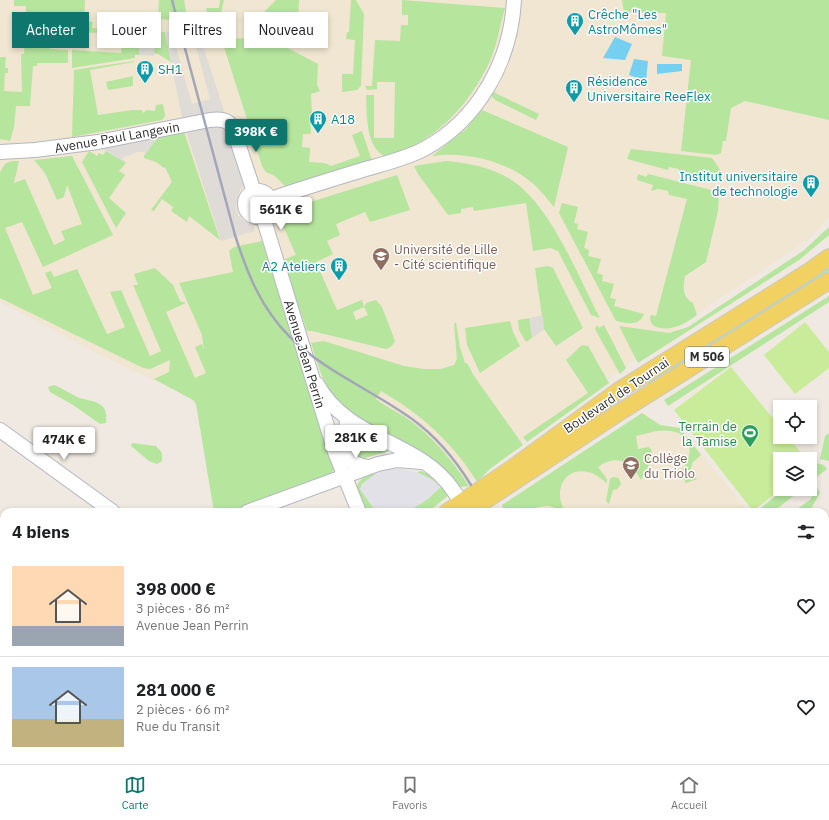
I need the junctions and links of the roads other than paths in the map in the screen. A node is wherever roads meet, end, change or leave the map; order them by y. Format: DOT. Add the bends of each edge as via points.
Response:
graph roads {
  1 [pos="514,0"];
  2 [pos="0,152"];
  3 [pos="254,192"];
  4 [pos="270,199"];
  5 [pos="263,217"];
  6 [pos="829,257"];
  7 [pos="829,281"];
  8 [pos="311,369"];
  9 [pos="347,420"];
  10 [pos="0,430"];
  11 [pos="345,443"];
  12 [pos="423,462"];
  13 [pos="368,467"];
  14 [pos="344,476"];
  15 [pos="107,508"];
  16 [pos="258,508"];
  17 [pos="357,508"];
  18 [pos="459,508"];
  19 [pos="462,508"];
  20 [pos="463,508"];
  1 -- 4 [label="street" via="510,31 501,63 481,98 456,126 439,140 410,155"];
  2 -- 3 [label="street, Avenue Paul Langevin" via="98,142 217,120 226,121 231,125"];
  3 -- 4 [label="street" via="264,192"];
  3 -- 5 [label="street" via="246,199 246,210 252,216"];
  4 -- 5 [label="street" via="270,209"];
  5 -- 8 [label="street, Avenue Jean Perrin"];
  6 -- 19 [label="main road, Boulevard de Tournai / M 506" via="618,391"];
  7 -- 20 [label="main road, Boulevard de Tournai / M 506"];
  8 -- 9 [label="street" via="324,394"];
  8 -- 14 [label="street, Avenue Jean Perrin" via="316,395"];
  9 -- 11 [label="street"];
  9 -- 12 [label="street" via="402,448"];
  10 -- 15 [label="street"];
  11 -- 13 [label="street" via="350,460"];
  11 -- 14 [label="street"];
  12 -- 13 [label="street" via="397,460"];
  12 -- 18 [label="street" via="445,479 454,490"];
  13 -- 14 [label="street"];
  14 -- 16 [label="street"];
  14 -- 17 [label="street, Avenue Jean Perrin"];
}
